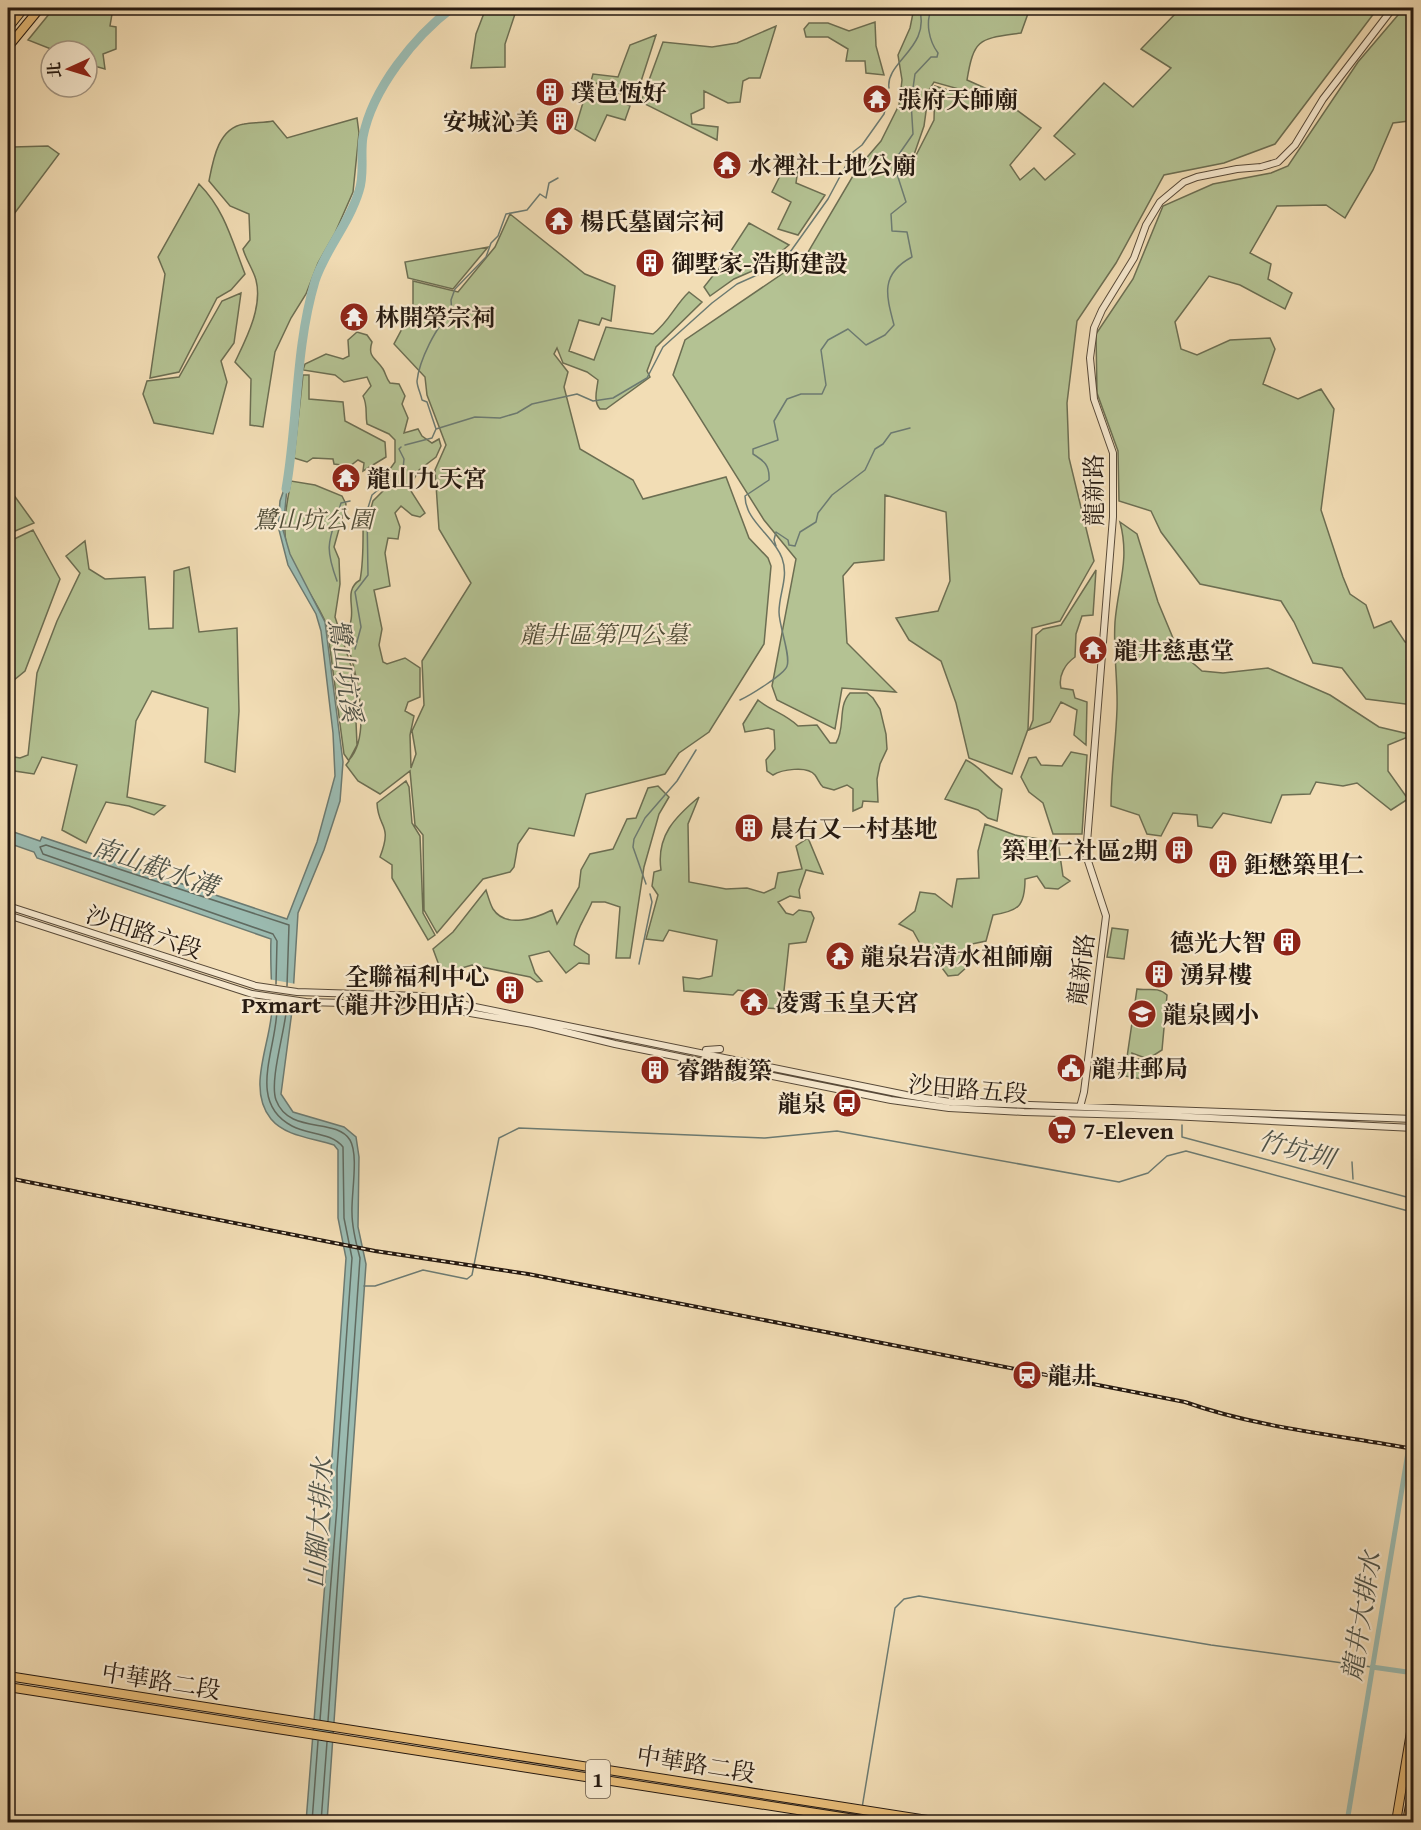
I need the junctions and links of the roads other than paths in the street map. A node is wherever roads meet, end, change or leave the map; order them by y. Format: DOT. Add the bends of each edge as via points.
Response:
graph roads {
  1 [pos="24,8"];
  2 [pos="40,8"];
  3 [pos="1393,8"];
  4 [pos="8,28"];
  5 [pos="8,47"];
  6 [pos="8,906"];
  7 [pos="8,915"];
  8 [pos="421,996"];
  9 [pos="421,1005"];
  10 [pos="568,1023"];
  11 [pos="533,1024"];
  12 [pos="615,1035"];
  13 [pos="578,1036"];
  14 [pos="665,1046"];
  15 [pos="712,1054"];
  16 [pos="680,1056"];
  17 [pos="822,1077"];
  18 [pos="820,1087"];
  19 [pos="946,1104"];
  20 [pos="1080,1106"];
  21 [pos="1077,1113"];
  22 [pos="1394,1118"];
  23 [pos="1413,1119"];
  24 [pos="1394,1127"];
  25 [pos="1413,1128"];
  26 [pos="8,1676"];
  27 [pos="8,1687"];
  28 [pos="1413,1714"];
  29 [pos="649,1776"];
  30 [pos="1413,1783"];
  31 [pos="647,1787"];
  32 [pos="874,1822"];
  33 [pos="940,1822"];
  34 [pos="1396,1822"];
  35 [pos="1406,1822"];
  1 -- 4 [label="main road"];
  2 -- 5 [label="main road"];
  3 -- 20 [label="street, 龍新路" via="1282,158 1272,165 1197,177 1184,182 1160,202 1094,328 1090,358 1094,399 1113,453 1113,517 1086,855 1106,916"];
  6 -- 8 [label="street, 沙田路六段" via="270,988"];
  7 -- 9 [label="street, 沙田路六段" via="269,997"];
  8 -- 10 [label="street, 沙田路五段"];
  9 -- 11 [label="street, 沙田路五段"];
  10 -- 11 [label="street" via="563,1028"];
  10 -- 12 [label="street, 沙田路五段"];
  11 -- 13 [label="street, 沙田路五段"];
  12 -- 13 [label="street, 沙田路五段" via="580,1031"];
  12 -- 14 [label="street, 沙田路五段"];
  13 -- 16 [label="street, 沙田路五段"];
  14 -- 15 [label="street, 沙田路五段"];
  14 -- 15 [label="street" via="720,1049"];
  15 -- 16 [label="street" via="683,1051"];
  15 -- 17 [label="street, 沙田路五段"];
  16 -- 18 [label="street, 沙田路五段" via="678,1063 710,1062"];
  17 -- 18 [label="street"];
  17 -- 19 [label="street, 沙田路五段"];
  18 -- 19 [label="street, 沙田路五段"];
  19 -- 20 [label="street, 沙田路五段"];
  19 -- 21 [label="street, 沙田路五段"];
  20 -- 21 [label="street, 龍新路"];
  20 -- 22 [label="street, 沙田路五段"];
  21 -- 24 [label="street, 沙田路五段"];
  22 -- 23 [label="street, 沙田路五段"];
  22 -- 24 [label="street"];
  24 -- 25 [label="street, 沙田路五段"];
  26 -- 29 [label="main road, 中華路二段 / 1"];
  27 -- 31 [label="main road, 中華路二段 / 1"];
  28 -- 34 [label="main road"];
  29 -- 31 [label="main road"];
  29 -- 33 [label="main road, 中華路二段 / 1"];
  30 -- 35 [label="main road"];
  31 -- 32 [label="main road, 中華路二段 / 1"];
}
